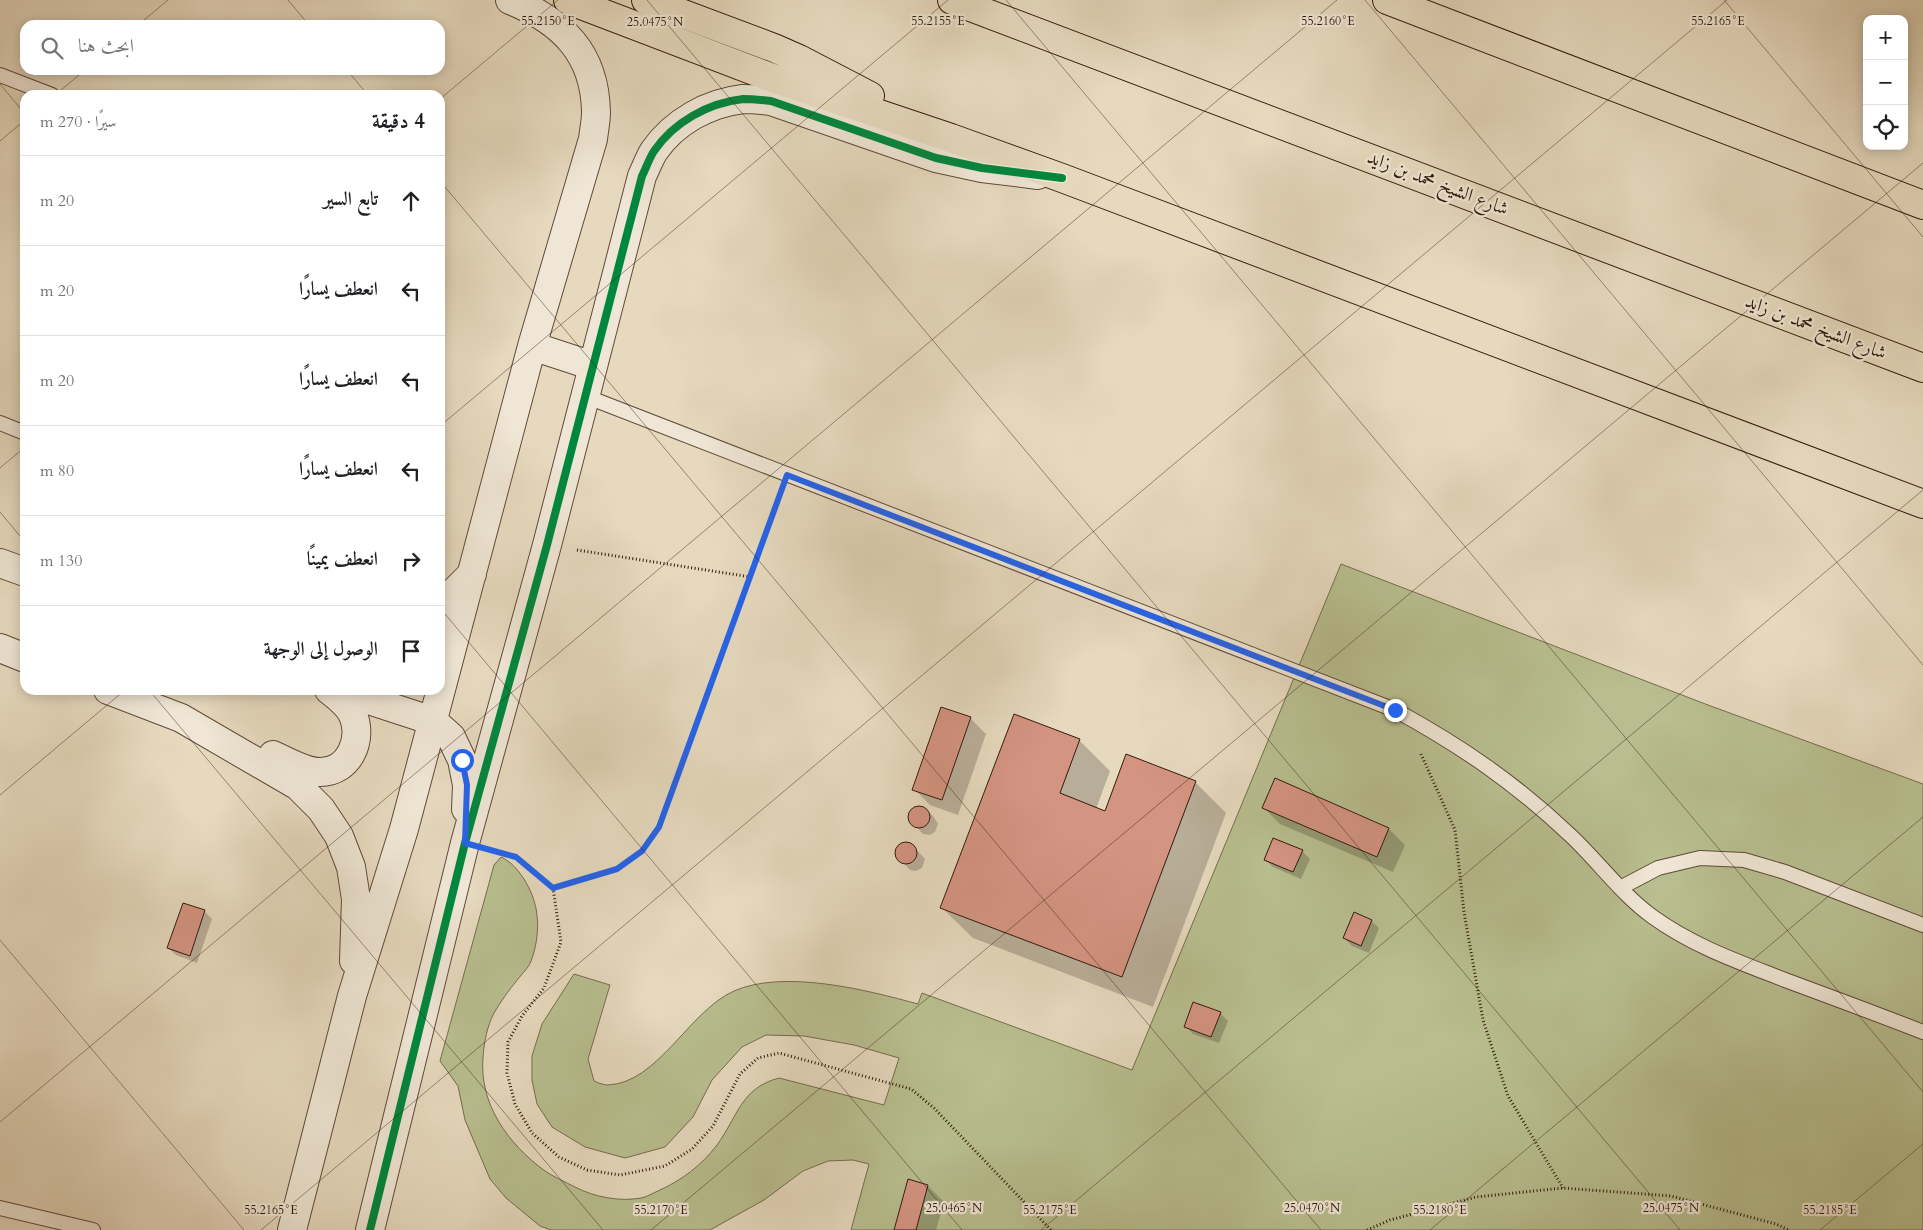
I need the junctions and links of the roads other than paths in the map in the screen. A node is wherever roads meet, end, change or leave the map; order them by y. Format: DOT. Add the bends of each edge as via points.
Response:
graph roads {
  1 [pos="510,0"];
  2 [pos="568,0"];
  3 [pos="646,0"];
  4 [pos="952,0"];
  5 [pos="1387,0"];
  6 [pos="0,76"];
  7 [pos="38,90"];
  8 [pos="951,138"];
  9 [pos="1062,178"];
  10 [pos="1923,205"];
  11 [pos="532,346"];
  12 [pos="593,366"];
  13 [pos="1923,368"];
  14 [pos="585,396"];
  15 [pos="0,423"];
  16 [pos="20,431"];
  17 [pos="1923,504"];
  18 [pos="0,563"];
  19 [pos="20,570"];
  20 [pos="473,573"];
  21 [pos="445,601"];
  22 [pos="0,648"];
  23 [pos="20,656"];
  24 [pos="445,677"];
  25 [pos="121,695"];
  26 [pos="335,695"];
  27 [pos="353,695"];
  28 [pos="440,695"];
  29 [pos="181,718"];
  30 [pos="433,721"];
  31 [pos="465,843"];
  32 [pos="1620,888"];
  33 [pos="1923,925"];
  34 [pos="352,996"];
  35 [pos="1923,1032"];
  36 [pos="0,1208"];
  37 [pos="93,1230"];
  38 [pos="292,1230"];
  39 [pos="370,1230"];
  1 -- 11 [label="street" via="553,22 572,40 586,62 594,87 596,113 593,139"];
  2 -- 8 [label="highway" via="778,80"];
  3 -- 8 [label="highway" via="799,59"];
  4 -- 13 [label="highway, شارع الشيخ محمد بن زايد"];
  5 -- 10 [label="highway"];
  6 -- 7 [label="lane"];
  8 -- 9 [label="highway"];
  9 -- 12 [label="street" via="982,168 936,158 771,101 744,99 719,104 672,130 654,151 642,176"];
  9 -- 17 [label="highway"];
  11 -- 12 [label="street"];
  11 -- 20 [label="street"];
  12 -- 14 [label="street"];
  14 -- 31 [label="street"];
  14 -- 32 [label="lane" via="1395,710 1443,736 1532,800 1572,836"];
  15 -- 16 [label="lane"];
  18 -- 19 [label="street"];
  20 -- 21 [label="street"];
  20 -- 24 [label="street"];
  22 -- 23 [label="street"];
  25 -- 29 [label="street"];
  26 -- 29 [label="street" via="353,715 356,742 344,763 321,772 308,770"];
  27 -- 30 [label="street"];
  28 -- 30 [label="street"];
  29 -- 34 [label="street" via="298,786 321,809 339,836 351,867 356,899"];
  30 -- 31 [label="street" via="451,737 462,760 467,785"];
  30 -- 34 [label="street" via="384,900"];
  31 -- 39 [label="street"];
  32 -- 33 [label="lane" via="1658,868 1700,858 1744,860 1785,872"];
  32 -- 35 [label="lane" via="1651,916 1688,940"];
  34 -- 38 [label="street"];
  36 -- 37 [label="lane"];
}
